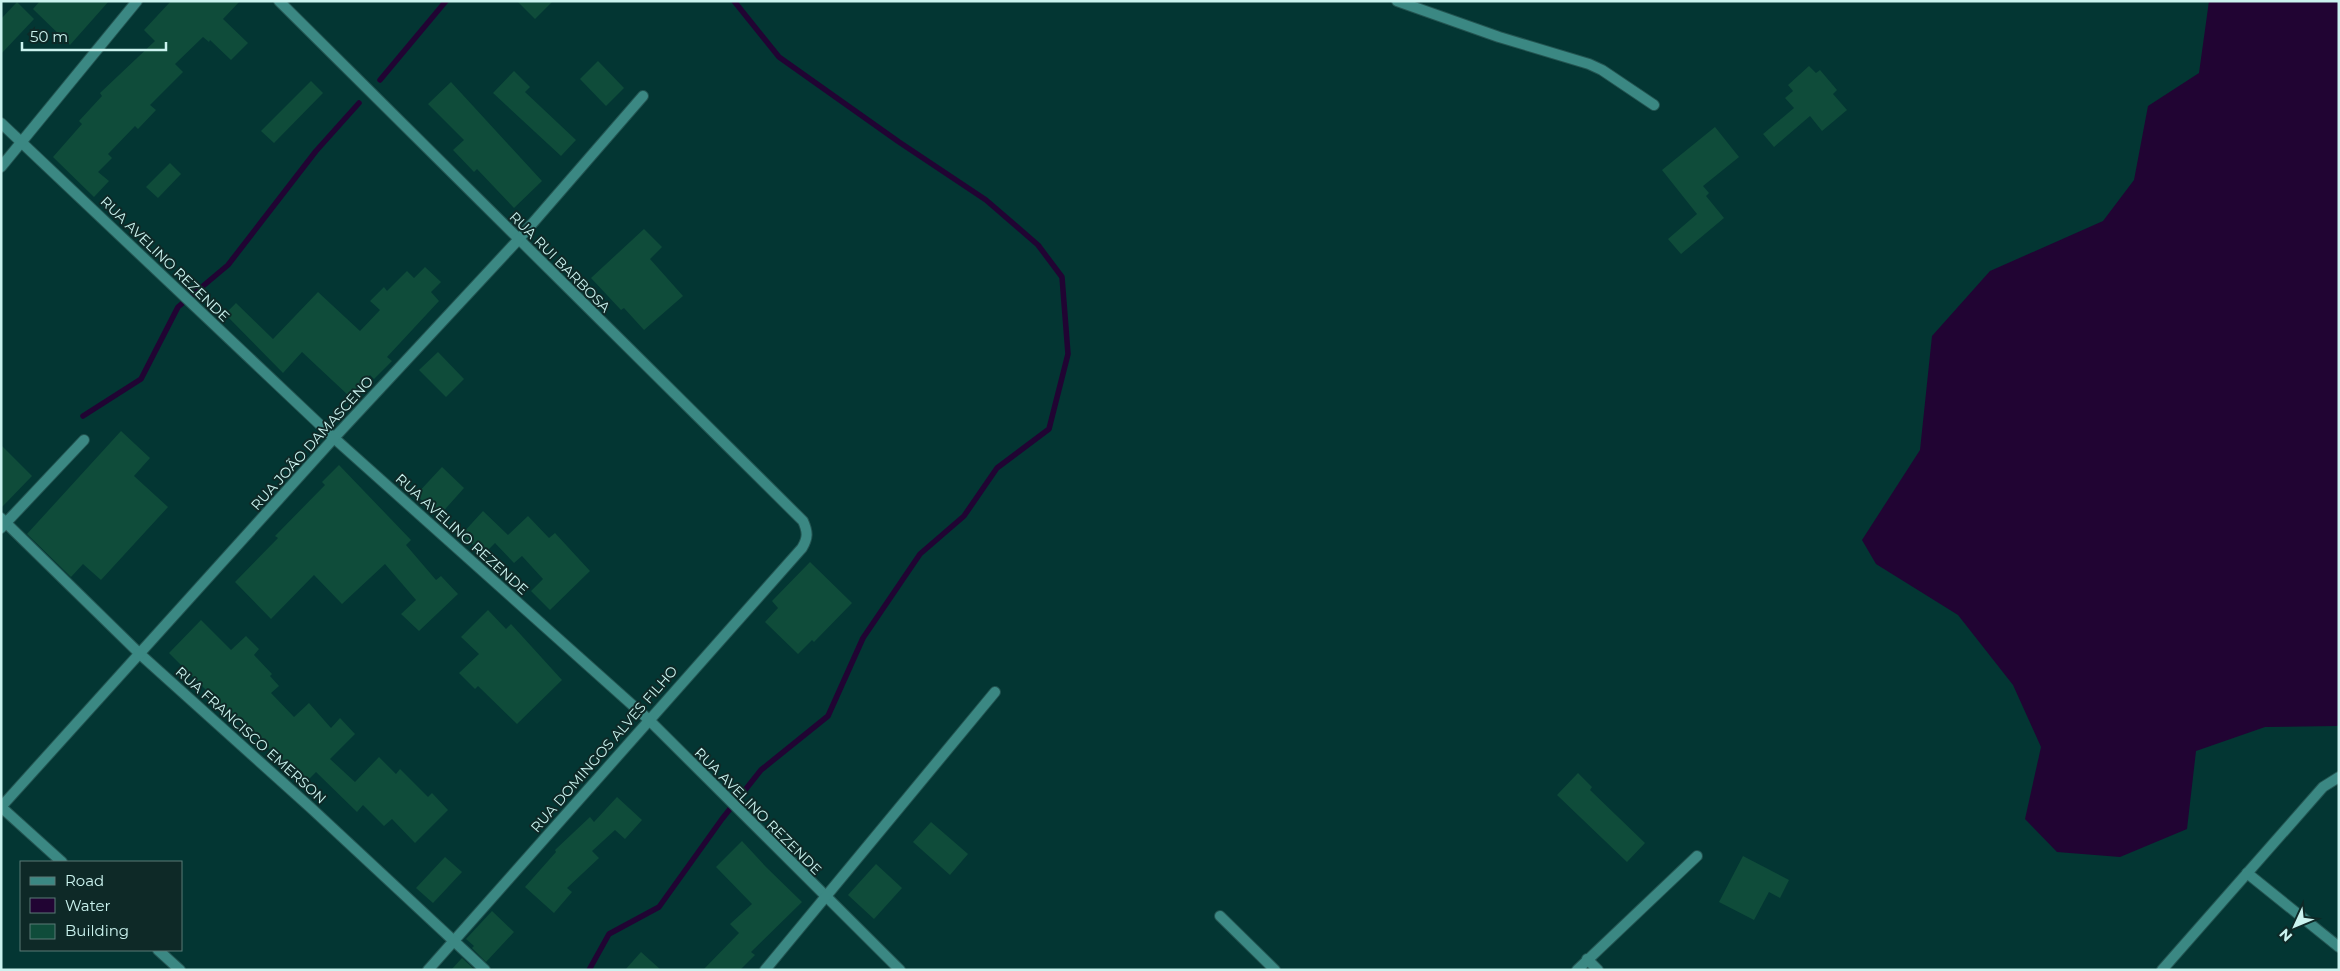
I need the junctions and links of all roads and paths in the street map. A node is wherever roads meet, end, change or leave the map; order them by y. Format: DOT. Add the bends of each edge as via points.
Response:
graph roads {
  1 [pos="137,1"];
  2 [pos="279,1"];
  3 [pos="1396,1"];
  4 [pos="643,96"];
  5 [pos="1654,105"];
  6 [pos="1,123"];
  7 [pos="22,142"];
  8 [pos="1,167"];
  9 [pos="518,240"];
  10 [pos="334,438"];
  11 [pos="84,440"];
  12 [pos="3,523"];
  13 [pos="802,548"];
  14 [pos="140,655"];
  15 [pos="995,692"];
  16 [pos="648,720"];
  17 [pos="2339,777"];
  18 [pos="1,807"];
  19 [pos="1697,856"];
  20 [pos="61,861"];
  21 [pos="2247,873"];
  22 [pos="825,897"];
  23 [pos="1220,916"];
  24 [pos="454,942"];
  25 [pos="2339,947"];
  26 [pos="159,951"];
  27 [pos="1587,960"];
  28 [pos="180,970"];
  29 [pos="428,970"];
  30 [pos="485,970"];
  31 [pos="765,970"];
  32 [pos="900,970"];
  33 [pos="1275,970"];
  34 [pos="1577,970"];
  35 [pos="1598,970"];
  36 [pos="2162,970"];
  1 -- 7 [label="street"];
  2 -- 9 [label="street, RUA RUI BARBOSA"];
  3 -- 5 [label="street" via="1589,64"];
  4 -- 9 [label="street, RUA JOÃO DAMASCENO"];
  6 -- 7 [label="street, RUA AVELINO REZENDE"];
  7 -- 8 [label="street"];
  7 -- 10 [label="street, RUA AVELINO REZENDE"];
  9 -- 10 [label="street, RUA JOÃO DAMASCENO"];
  9 -- 13 [label="street, RUA RUI BARBOSA" via="803,521 807,540"];
  10 -- 14 [label="street, RUA JOÃO DAMASCENO"];
  10 -- 16 [label="street, RUA AVELINO REZENDE"];
  11 -- 12 [label="street"];
  12 -- 14 [label="street, RUA FRANCISCO EMERSON"];
  13 -- 16 [label="street, RUA DOMINGOS ALVES FILHO"];
  14 -- 18 [label="street, RUA JOÃO DAMASCENO"];
  14 -- 24 [label="street, RUA FRANCISCO EMERSON"];
  15 -- 22 [label="street"];
  16 -- 22 [label="street, RUA AVELINO REZENDE"];
  16 -- 24 [label="street, RUA DOMINGOS ALVES FILHO"];
  17 -- 21 [label="street" via="2323,786"];
  18 -- 20 [label="street"];
  19 -- 27 [label="street"];
  21 -- 25 [label="street"];
  21 -- 36 [label="street"];
  22 -- 31 [label="street"];
  22 -- 32 [label="street, RUA AVELINO REZENDE"];
  23 -- 33 [label="street"];
  24 -- 29 [label="street, RUA DOMINGOS ALVES FILHO"];
  24 -- 30 [label="street, RUA FRANCISCO EMERSON"];
  26 -- 28 [label="street"];
  27 -- 34 [label="street"];
  27 -- 35 [label="street"];
}
